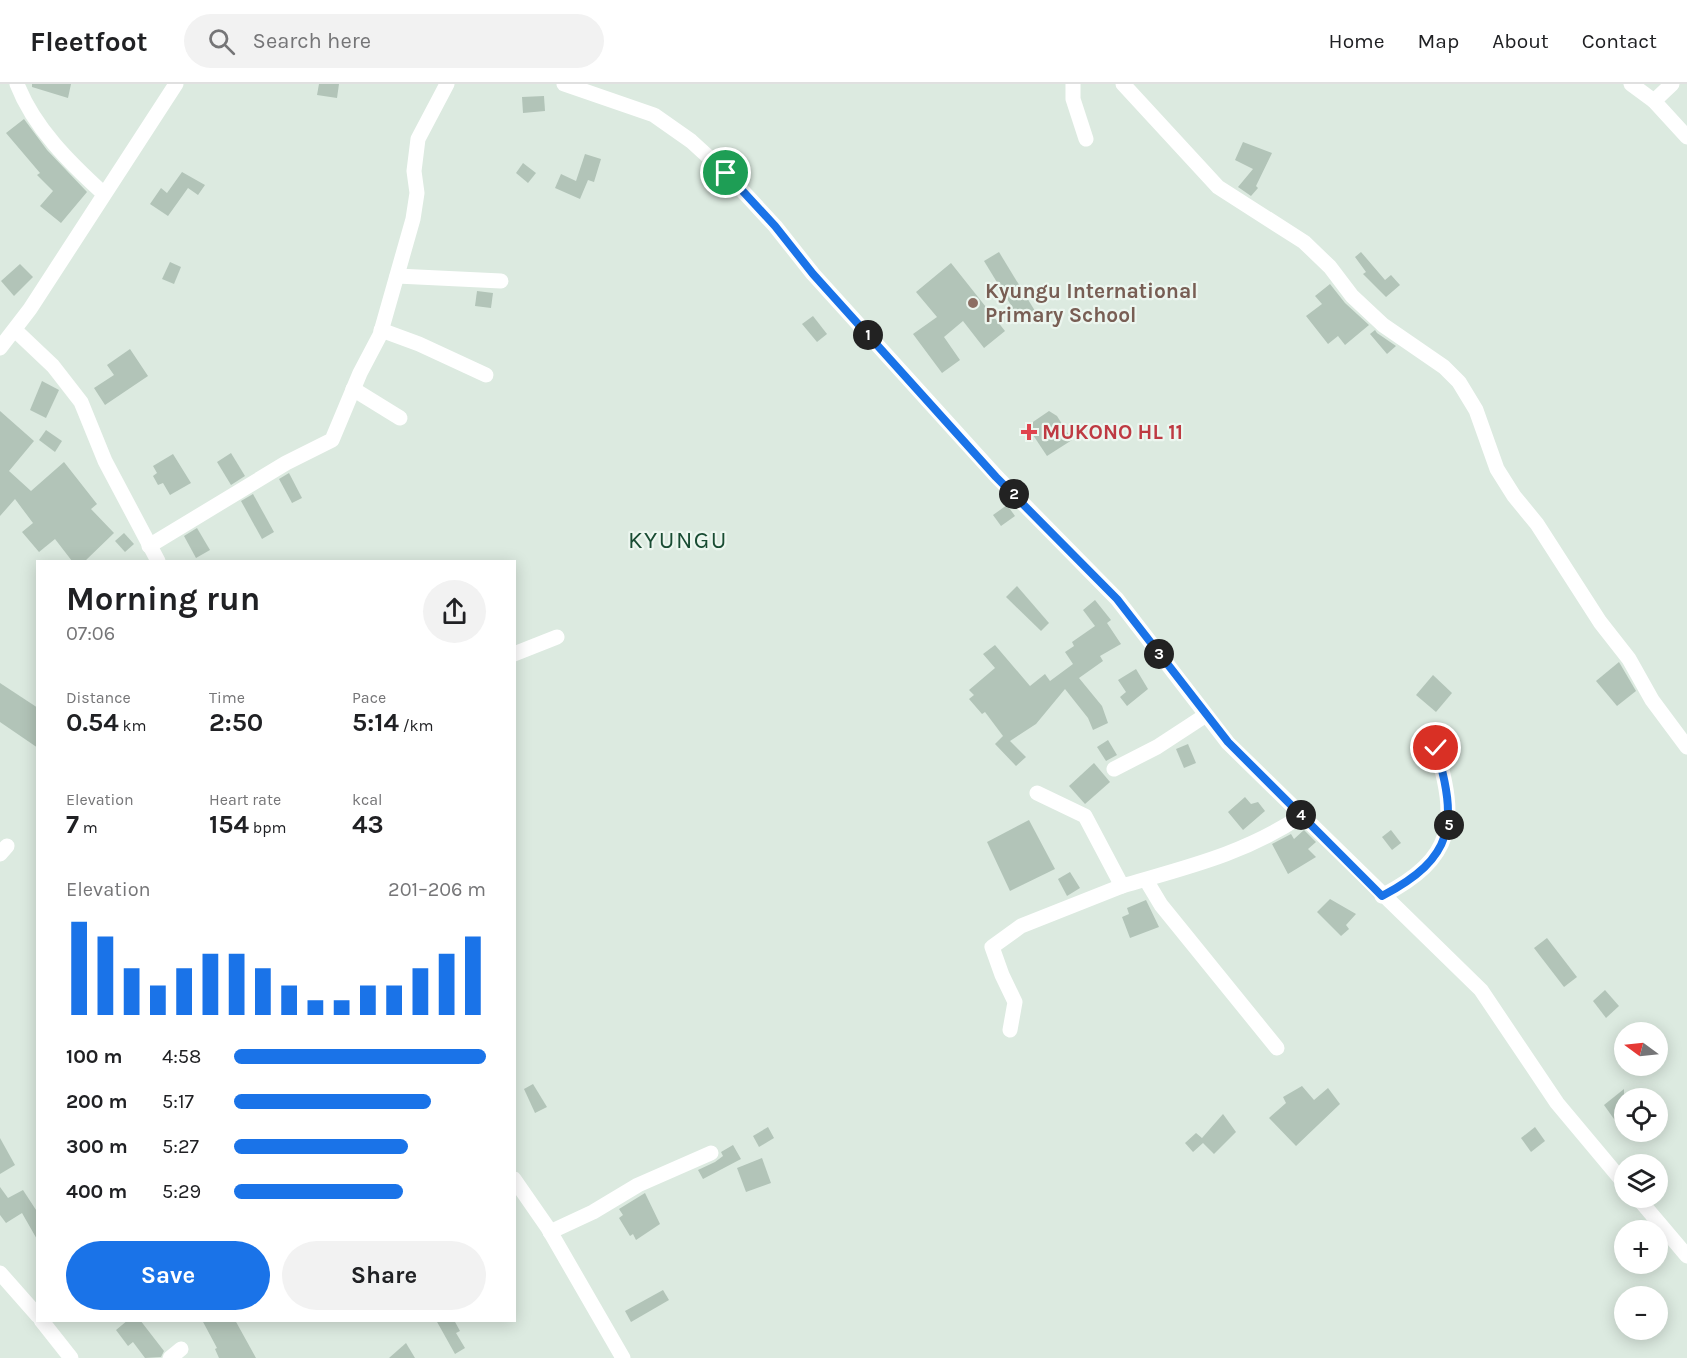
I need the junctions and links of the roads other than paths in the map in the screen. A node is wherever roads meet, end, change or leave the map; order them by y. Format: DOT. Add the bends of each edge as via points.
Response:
graph roads {
  1 [pos="17,84"];
  2 [pos="176,84"];
  3 [pos="447,84"];
  4 [pos="564,84"];
  5 [pos="1073,84"];
  6 [pos="1123,84"];
  7 [pos="1630,84"];
  8 [pos="1672,84"];
  9 [pos="1654,101"];
  10 [pos="1687,137"];
  11 [pos="1086,139"];
  12 [pos="104,194"];
  13 [pos="397,276"];
  14 [pos="501,281"];
  15 [pos="15,330"];
  16 [pos="381,330"];
  17 [pos="0,348"];
  18 [pos="486,375"];
  19 [pos="353,390"];
  20 [pos="400,418"];
  21 [pos="149,546"];
  22 [pos="157,560"];
  23 [pos="557,637"];
  24 [pos="516,653"];
  25 [pos="1206,715"];
  26 [pos="1687,747"];
  27 [pos="1436,748"];
  28 [pos="1114,769"];
  29 [pos="1037,793"];
  30 [pos="1301,816"];
  31 [pos="1146,880"];
  32 [pos="1122,886"];
  33 [pos="1382,896"];
  34 [pos="1010,1030"];
  35 [pos="1277,1048"];
  36 [pos="711,1153"];
  37 [pos="1614,1171"];
  38 [pos="516,1182"];
  39 [pos="1646,1208"];
  40 [pos="550,1232"];
  41 [pos="1687,1256"];
  42 [pos="0,1273"];
  43 [pos="36,1314"];
  44 [pos="43,1322"];
  45 [pos="71,1358"];
  46 [pos="623,1358"];
  1 -- 12 [label="street" via="43,128 72,164"];
  2 -- 12 [label="street"];
  3 -- 13 [label="street" via="417,139 417,193"];
  4 -- 25 [label="street" via="654,115 726,173 996,477 1117,599"];
  5 -- 11 [label="street" via="1073,99"];
  6 -- 26 [label="street" via="1218,187 1304,242 1383,325 1459,382 1476,410 1497,470"];
  7 -- 9 [label="street"];
  8 -- 9 [label="street"];
  9 -- 10 [label="street"];
  12 -- 15 [label="street"];
  13 -- 14 [label="street"];
  13 -- 16 [label="street"];
  15 -- 17 [label="street"];
  15 -- 21 [label="street" via="53,366 81,402 105,461"];
  16 -- 18 [label="street"];
  16 -- 19 [label="street"];
  19 -- 20 [label="street"];
  19 -- 21 [label="street" via="332,440 286,463"];
  21 -- 22 [label="street"];
  23 -- 24 [label="street"];
  25 -- 28 [label="street"];
  25 -- 30 [label="street"];
  27 -- 33 [label="street" via="1445,779 1449,827 1434,858 1406,884"];
  29 -- 32 [label="street" via="1085,816"];
  30 -- 31 [label="street" via="1255,844"];
  30 -- 33 [label="street"];
  31 -- 32 [label="street"];
  31 -- 35 [label="street" via="1161,905"];
  32 -- 34 [label="street" via="1021,926 992,947 1015,1002"];
  33 -- 37 [label="street" via="1481,990 1557,1103"];
  36 -- 40 [label="street" via="638,1185"];
  38 -- 40 [label="street"];
  39 -- 41 [label="street"];
  40 -- 46 [label="street"];
  42 -- 43 [label="street"];
  44 -- 45 [label="street"];
}
